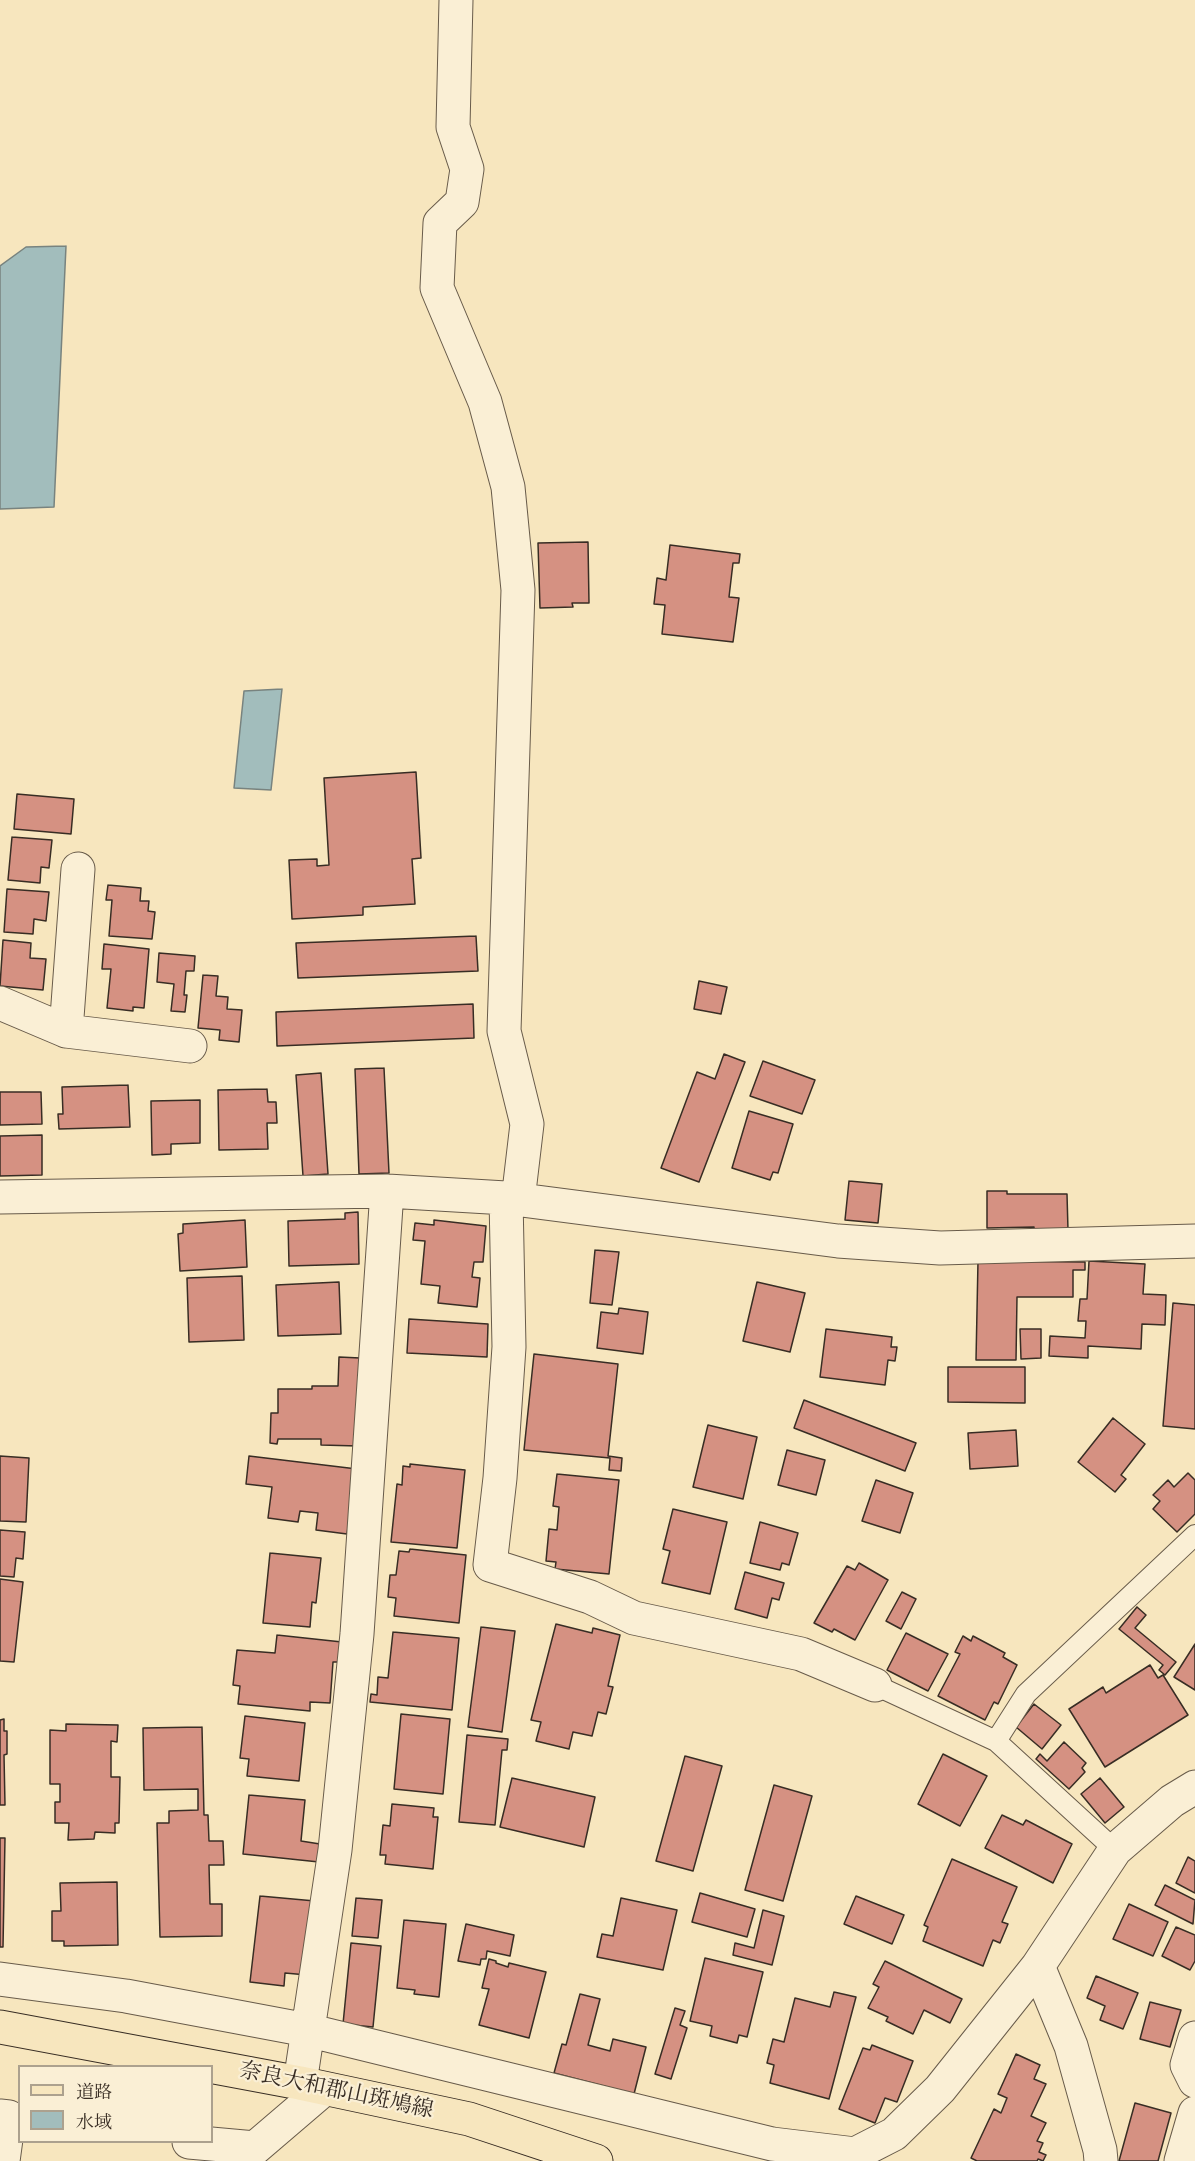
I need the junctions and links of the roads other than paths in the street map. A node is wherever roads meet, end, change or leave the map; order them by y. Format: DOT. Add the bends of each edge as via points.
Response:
graph roads {
  1 [pos="456,0"];
  2 [pos="78,869"];
  3 [pos="0,1003"];
  4 [pos="66,1031"];
  5 [pos="190,1046"];
  6 [pos="387,1191"];
  7 [pos="0,1197"];
  8 [pos="512,1199"];
  9 [pos="1195,1241"];
  10 [pos="1195,1535"];
  11 [pos="875,1685"];
  12 [pos="996,1741"];
  13 [pos="1195,1786"];
  14 [pos="1115,1850"];
  15 [pos="1038,1966"];
  16 [pos="0,1978"];
  17 [pos="0,2027"];
  18 [pos="307,2030"];
  19 [pos="1195,2038"];
  20 [pos="204,2065"];
  21 [pos="213,2067"];
  22 [pos="1195,2081"];
  23 [pos="312,2086"];
  24 [pos="1195,2113"];
  25 [pos="9,2117"];
  26 [pos="200,2143"];
  27 [pos="3,2161"];
  28 [pos="596,2161"];
  29 [pos="1101,2161"];
  30 [pos="1181,2161"];
  1 -- 8 [label="street" via="453,127 467,169 462,202 440,223 437,288 485,402 508,487 518,590 504,1032 527,1124"];
  2 -- 4 [label="street"];
  3 -- 4 [label="street"];
  4 -- 5 [label="street"];
  6 -- 7 [label="street"];
  6 -- 8 [label="street"];
  6 -- 18 [label="street" via="357,1634 335,1850"];
  8 -- 9 [label="street" via="849,1242 940,1248"];
  8 -- 11 [label="street" via="509,1347 490,1565 590,1597 634,1618 801,1654"];
  10 -- 12 [label="lane" via="1026,1694"];
  11 -- 12 [label="lane"];
  12 -- 14 [label="lane"];
  13 -- 14 [label="street"];
  14 -- 15 [label="street"];
  15 -- 18 [label="street" via="940,2089 894,2134 855,2154 772,2144"];
  15 -- 29 [label="street" via="1071,2046"];
  16 -- 18 [label="street" via="126,1996"];
  17 -- 20 [label="main road, 奈良大和郡山斑鳩線"];
  18 -- 23 [label="street"];
  19 -- 22 [label="street" via="1187,2065"];
  21 -- 23 [label="main road, 奈良大和郡山斑鳩線"];
  23 -- 26 [label="street" via="255,2148"];
  23 -- 28 [label="main road, 奈良大和郡山斑鳩線" via="469,2119"];
  24 -- 30 [label="street"];
  25 -- 27 [label="street"];
}
